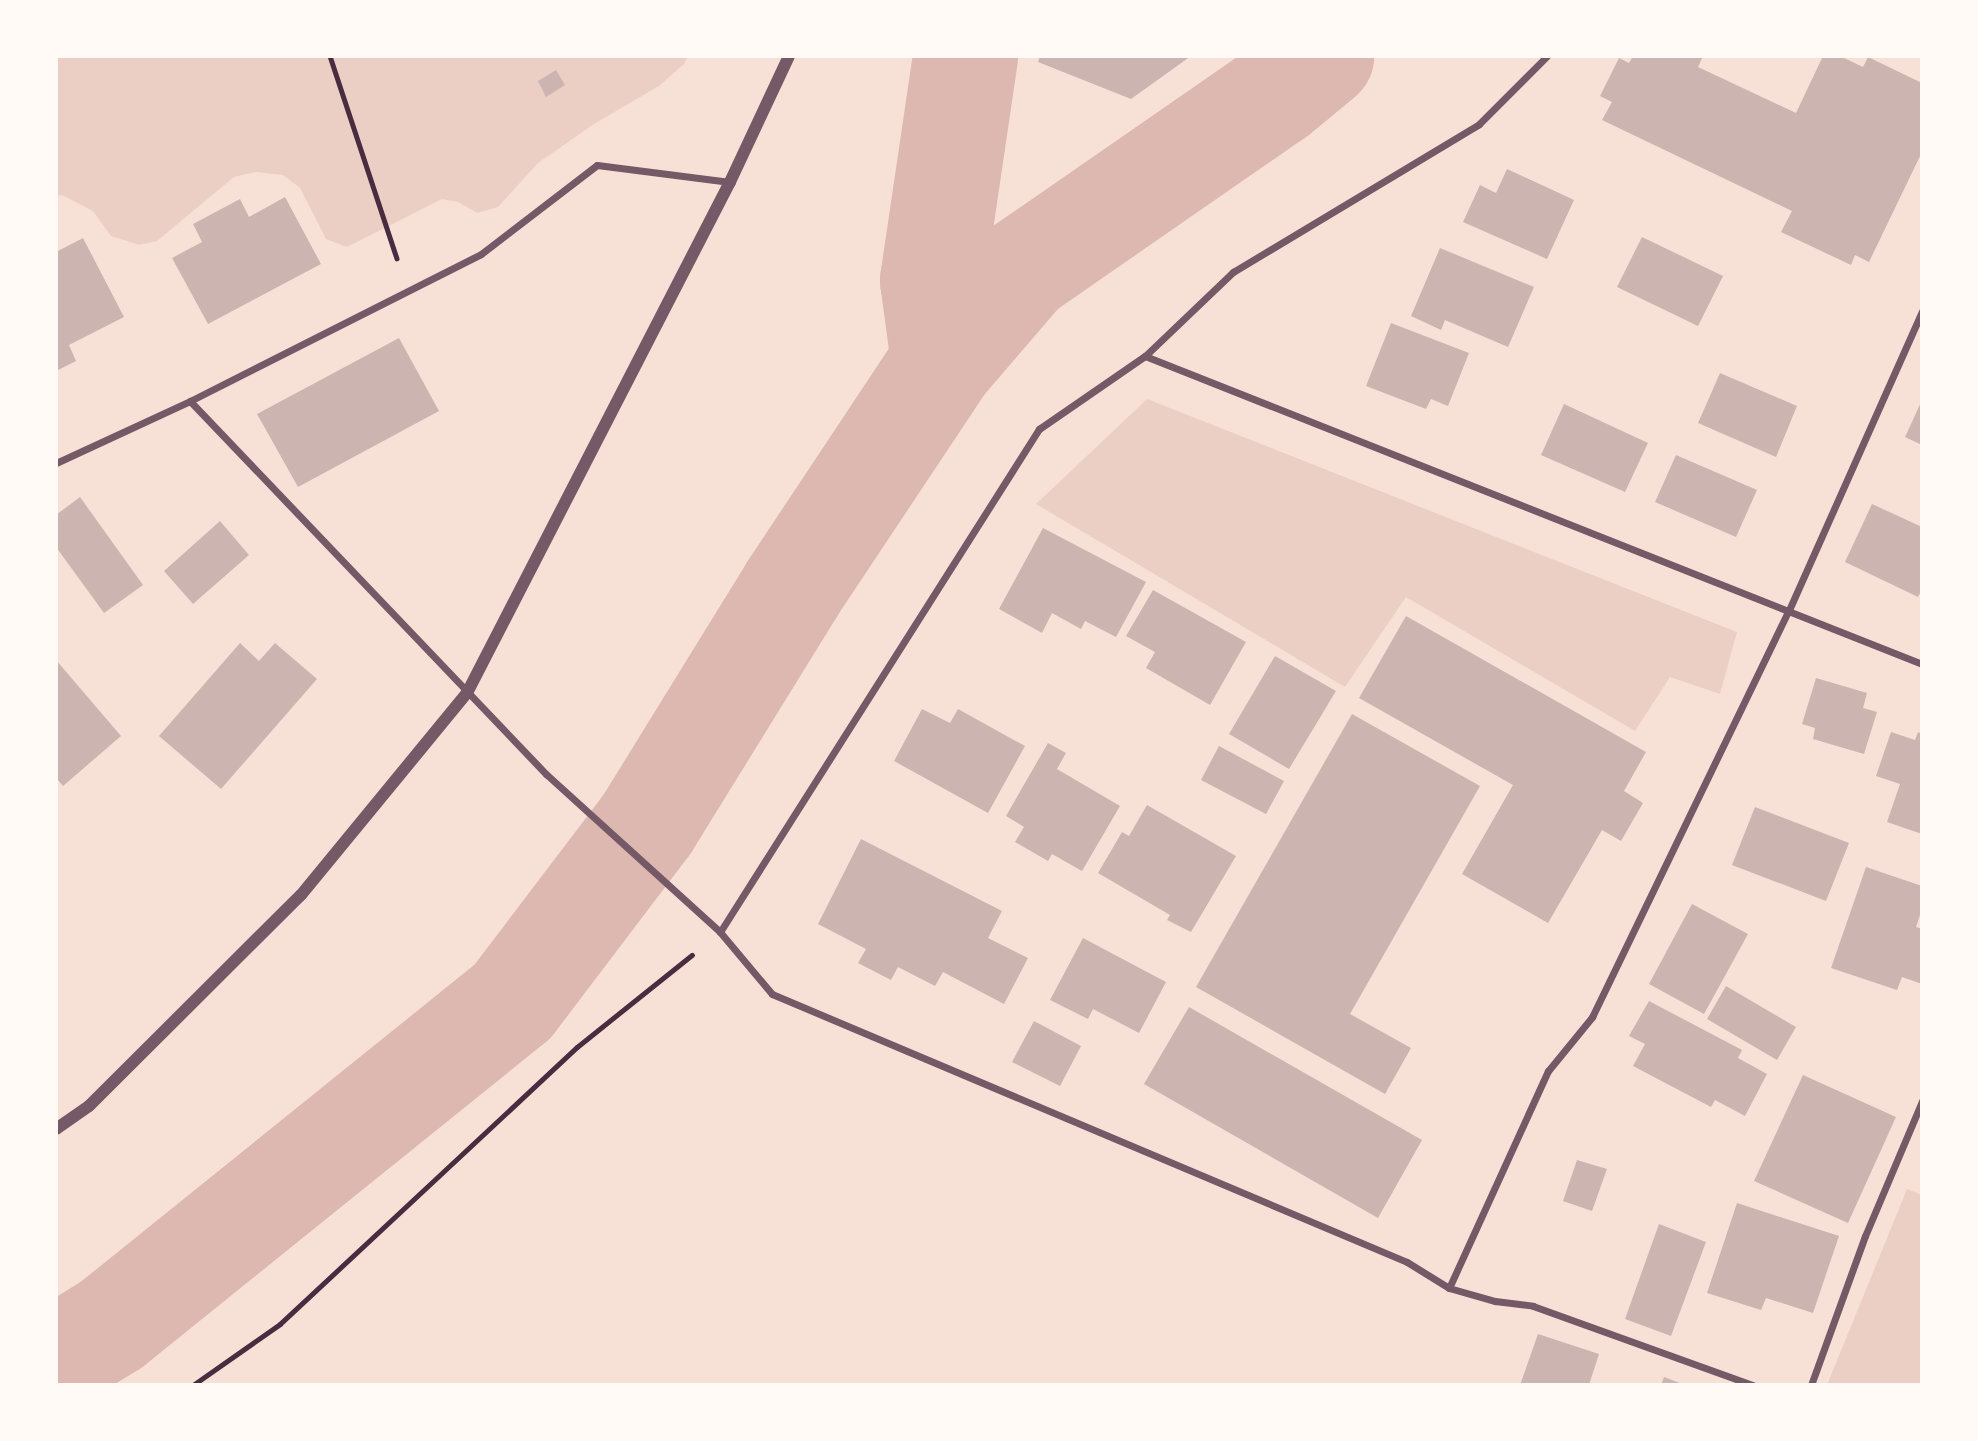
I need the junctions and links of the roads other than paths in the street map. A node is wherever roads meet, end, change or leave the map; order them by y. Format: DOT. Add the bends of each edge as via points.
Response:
graph roads {
  1 [pos="789,56"];
  2 [pos="1547,56"];
  3 [pos="730,182"];
  4 [pos="1922,311"];
  5 [pos="1145,356"];
  6 [pos="190,401"];
  7 [pos="56,463"];
  8 [pos="1788,610"];
  9 [pos="1922,664"];
  10 [pos="467,694"];
  11 [pos="720,932"];
  12 [pos="1922,1101"];
  13 [pos="56,1129"];
  14 [pos="1449,1288"];
  15 [pos="1753,1385"];
  16 [pos="1811,1385"];
  1 -- 3 [label="street"];
  2 -- 5 [label="street" via="1479,124 1233,272"];
  3 -- 6 [label="street" via="597,166 481,254"];
  3 -- 10 [label="street"];
  4 -- 8 [label="street"];
  5 -- 8 [label="street"];
  5 -- 11 [label="street" via="1039,429"];
  6 -- 7 [label="street"];
  6 -- 10 [label="street"];
  8 -- 9 [label="street"];
  8 -- 14 [label="street" via="1592,1017 1548,1071"];
  10 -- 11 [label="street" via="546,774"];
  10 -- 13 [label="street" via="300,895 89,1106"];
  11 -- 14 [label="street" via="772,994 1407,1262"];
  12 -- 16 [label="street" via="1865,1236"];
  14 -- 15 [label="street" via="1533,1306"];
}
